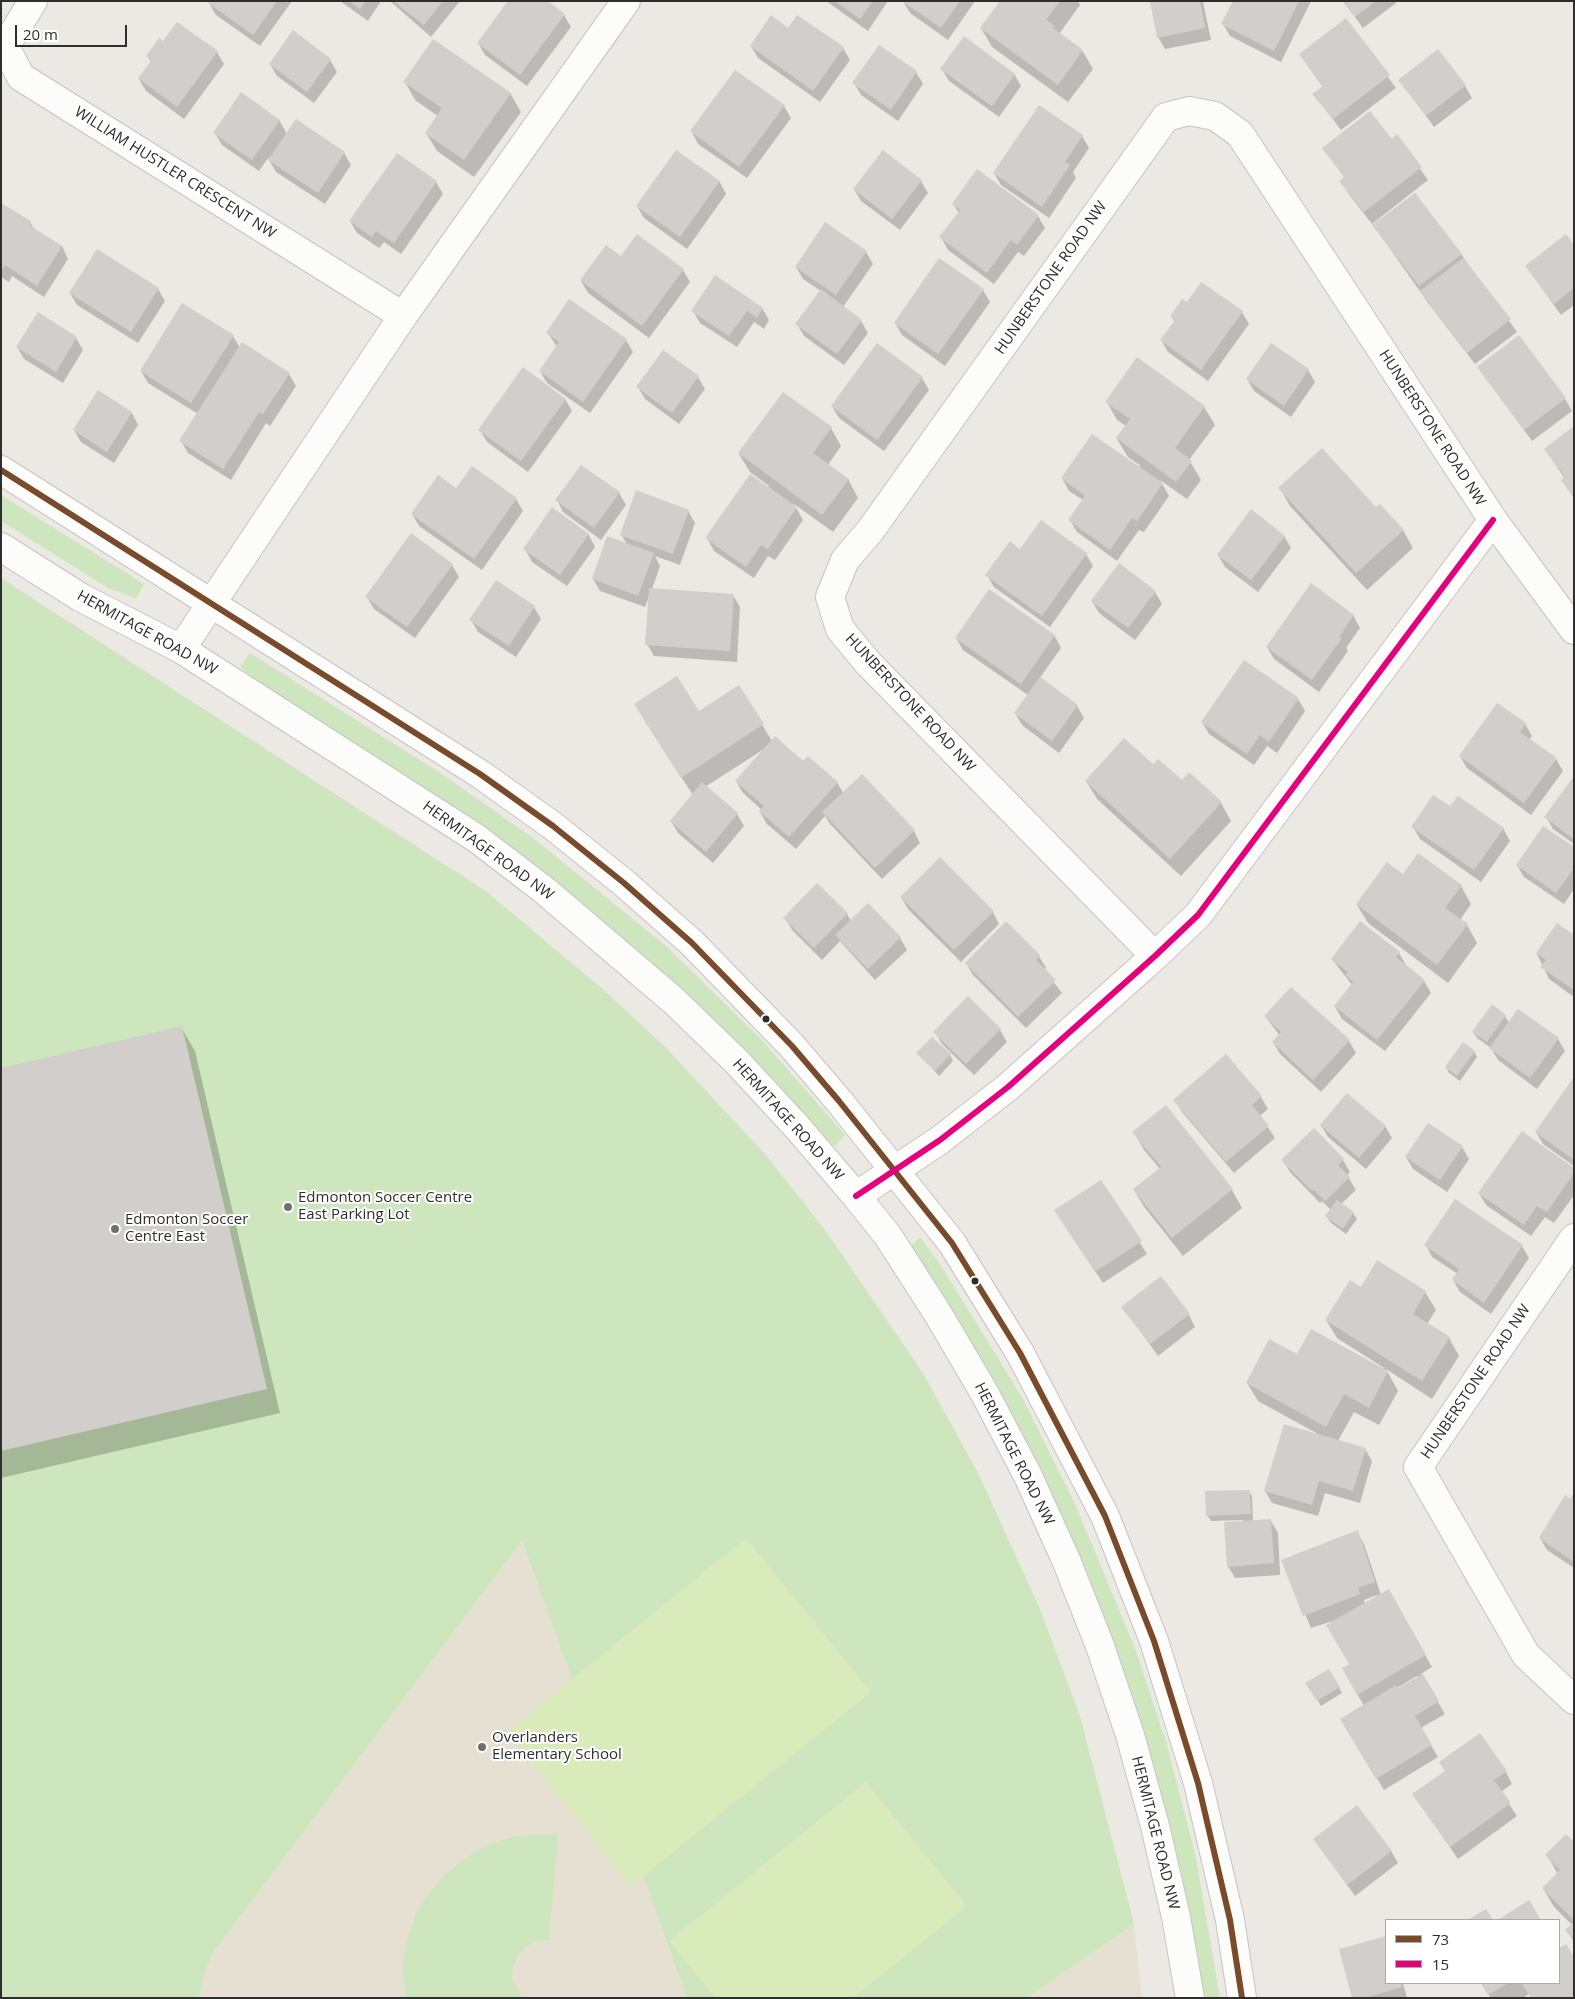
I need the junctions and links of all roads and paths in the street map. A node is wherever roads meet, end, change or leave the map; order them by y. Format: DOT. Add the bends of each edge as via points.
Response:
graph roads {
  1 [pos="33,1"];
  2 [pos="626,1"];
  3 [pos="403,316"];
  4 [pos="1,470"];
  5 [pos="1493,520"];
  6 [pos="1,547"];
  7 [pos="212,602"];
  8 [pos="1574,630"];
  9 [pos="181,649"];
  10 [pos="1155,956"];
  11 [pos="894,1171"];
  12 [pos="856,1196"];
  13 [pos="1574,1238"];
  14 [pos="1574,1700"];
  15 [pos="1190,1998"];
  16 [pos="1242,1998"];
  1 -- 3 [label="street, WILLIAM HUSTLER CRESCENT NW" via="5,47 21,77"];
  2 -- 3 [label="street"];
  3 -- 7 [label="street"];
  4 -- 7 [label="street"];
  5 -- 8 [label="street, HUNBERSTONE ROAD NW"];
  5 -- 10 [label="street" via="1198,915"];
  5 -- 10 [label="street, HUNBERSTONE ROAD NW" via="1240,134 1215,116 1189,111 1166,117 870,531 845,560 830,597 840,629 868,663"];
  6 -- 9 [label="street, HERMITAGE ROAD NW" via="80,597"];
  7 -- 9 [label="street"];
  7 -- 11 [label="street" via="480,774 553,826 624,883 692,943 792,1046"];
  9 -- 12 [label="street, HERMITAGE ROAD NW" via="476,838 544,890 674,1001 722,1048 797,1127"];
  10 -- 11 [label="street" via="1008,1087"];
  11 -- 12 [label="street"];
  11 -- 16 [label="street" via="952,1243 1020,1353 1104,1516 1154,1642 1198,1783 1230,1920"];
  12 -- 15 [label="street, HERMITAGE ROAD NW" via="888,1236 985,1394 1028,1476 1066,1560 1130,1735 1158,1835"];
  13 -- 14 [label="street, HUNBERSTONE ROAD NW" via="1418,1467 1526,1655"];
}
